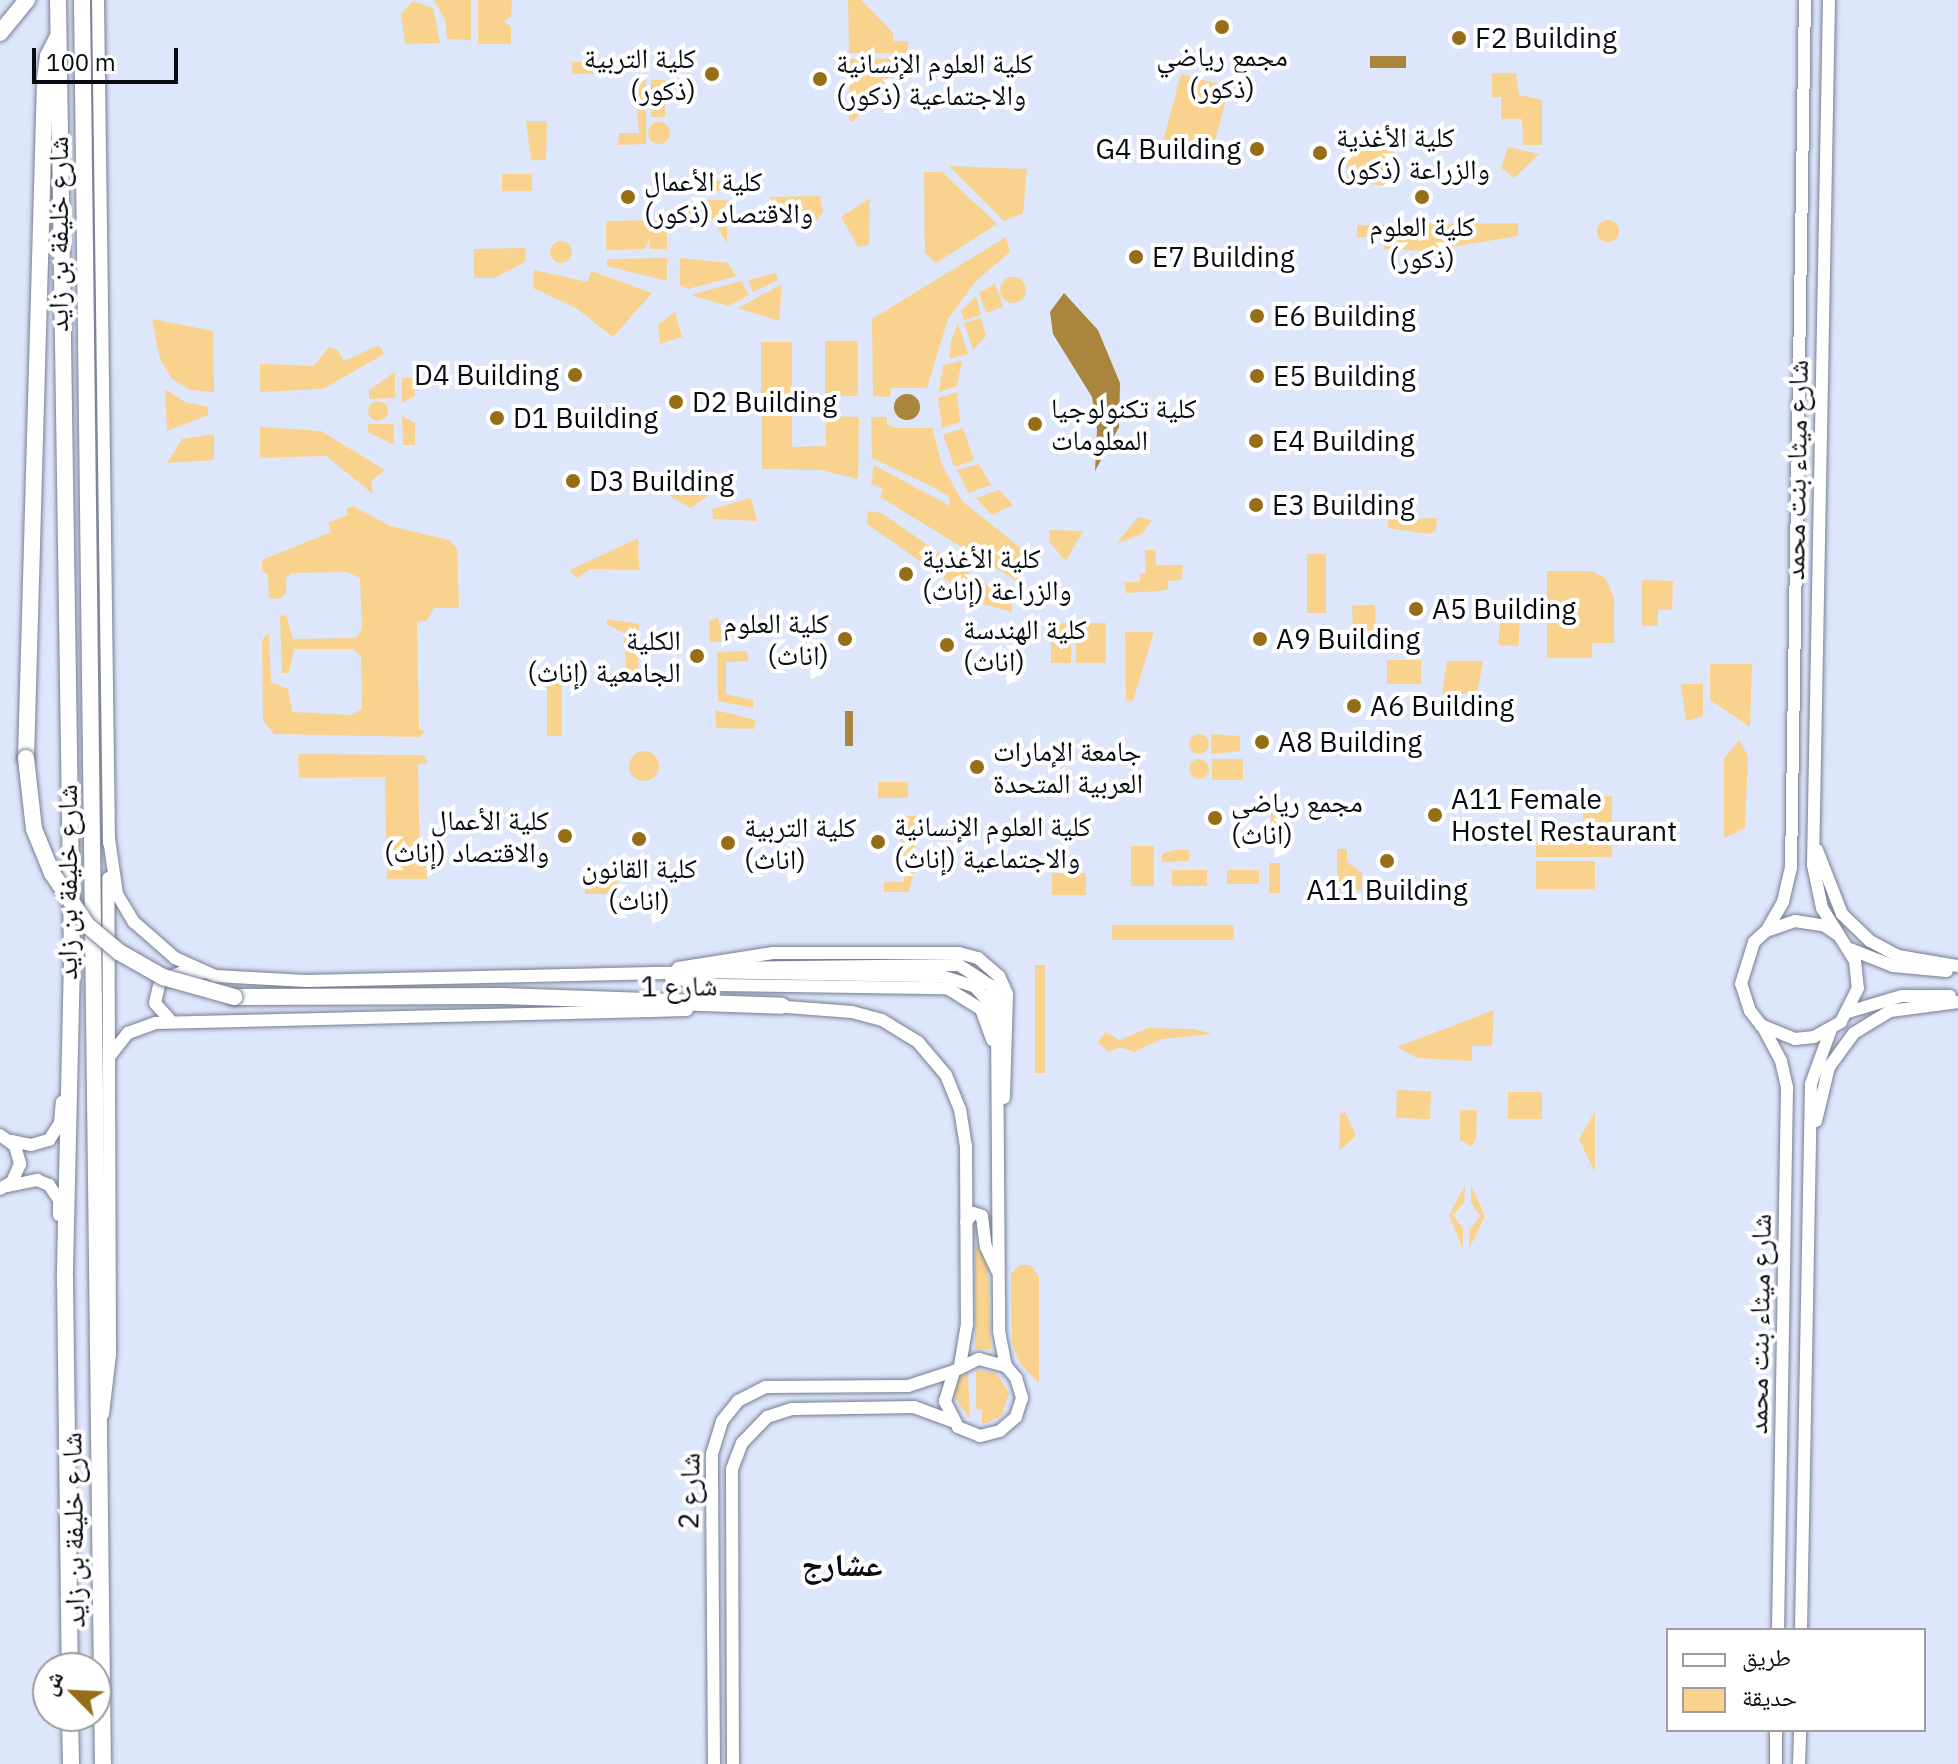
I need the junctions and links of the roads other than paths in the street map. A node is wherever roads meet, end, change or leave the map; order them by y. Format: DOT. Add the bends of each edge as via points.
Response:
graph roads {
  1 [pos="27,0"];
  2 [pos="58,0"];
  3 [pos="82,0"];
  4 [pos="98,0"];
  5 [pos="1805,0"];
  6 [pos="1829,0"];
  7 [pos="0,33"];
  8 [pos="58,37"];
  9 [pos="1813,838"];
  10 [pos="109,839"];
  11 [pos="1766,931"];
  12 [pos="1838,935"];
  13 [pos="1850,949"];
  14 [pos="1958,969"];
  15 [pos="700,972"];
  16 [pos="656,973"];
  17 [pos="215,976"];
  18 [pos="1958,999"];
  19 [pos="782,1006"];
  20 [pos="1848,1012"];
  21 [pos="172,1022"];
  22 [pos="1761,1025"];
  23 [pos="1831,1029"];
  24 [pos="70,1043"];
  25 [pos="109,1057"];
  26 [pos="1003,1104"];
  27 [pos="998,1130"];
  28 [pos="6,1138"];
  29 [pos="1808,1147"];
  30 [pos="4,1188"];
  31 [pos="966,1222"];
  32 [pos="998,1274"];
  33 [pos="65,1278"];
  34 [pos="1006,1366"];
  35 [pos="957,1368"];
  36 [pos="954,1423"];
  37 [pos="97,1433"];
  38 [pos="1778,1628"];
  39 [pos="1801,1628"];
  40 [pos="70,1652"];
  41 [pos="70,1732"];
  42 [pos="1776,1732"];
  43 [pos="1800,1732"];
  44 [pos="71,1764"];
  45 [pos="103,1764"];
  46 [pos="714,1764"];
  47 [pos="733,1764"];
  48 [pos="1776,1764"];
  49 [pos="1799,1764"];
  1 -- 7 [label="highway"];
  2 -- 8 [label="highway, شارع خليفة بن زايد"];
  3 -- 37 [label="highway, شارع خليفة بن زايد"];
  4 -- 10 [label="street"];
  5 -- 11 [label="street, شارع ميثاء بنت محمد" via="1791,868 1783,902"];
  6 -- 9 [label="street, شارع ميثاء بنت محمد"];
  8 -- 19 [label="highway, bridge" via="48,56 45,80 26,758 34,829 52,873 87,925 119,952 163,977 234,997 565,997"];
  8 -- 24 [label="highway, شارع خليفة بن زايد"];
  9 -- 12 [label="street, شارع ميثاء بنت محمد" via="1817,893"];
  9 -- 14 [label="street" via="1833,899 1853,926 1885,951"];
  10 -- 17 [label="street, شارع 1" via="117,894 134,922 175,958"];
  10 -- 25 [label="street"];
  11 -- 12 [label="street" via="1810,921"];
  11 -- 22 [label="street" via="1746,955 1741,984"];
  12 -- 13 [label="street"];
  13 -- 14 [label="street" via="1893,966"];
  13 -- 20 [label="street" via="1858,974"];
  15 -- 16 [label="street, شارع 1"];
  15 -- 26 [label="street, شارع 1" via="755,966 969,968 991,986 1002,1008"];
  15 -- 27 [label="street, شارع 1" via="964,980 983,994 997,1023"];
  16 -- 17 [label="street, شارع 1" via="306,981"];
  16 -- 26 [label="street" via="763,954 959,953 978,958 999,976 1007,994"];
  16 -- 27 [label="street" via="719,985 956,991 981,1009 991,1029"];
  17 -- 21 [label="street" via="187,971 160,981 155,1003"];
  18 -- 20 [label="street" via="1902,996"];
  18 -- 29 [label="street" via="1890,1011 1854,1033 1829,1067"];
  19 -- 21 [label="street, شارع 1"];
  19 -- 31 [label="street, شارع 1" via="882,1020 918,1042 938,1063 964,1127"];
  20 -- 23 [label="street"];
  21 -- 25 [label="street, شارع 1" via="136,1028"];
  22 -- 23 [label="street" via="1795,1039"];
  22 -- 38 [label="street, شارع ميثاء بنت محمد" via="1781,1061 1787,1088"];
  23 -- 29 [label="street, شارع ميثاء بنت محمد" via="1811,1084"];
  24 -- 28 [label="street" via="63,1061 56,1131 42,1144"];
  24 -- 33 [label="highway, شارع خليفة بن زايد"];
  25 -- 37 [label="street" via="110,1362"];
  26 -- 27 [label="street, شارع 1"];
  27 -- 32 [label="street, شارع 1"];
  28 -- 30 [label="street" via="20,1164"];
  29 -- 39 [label="street, شارع ميثاء بنت محمد"];
  30 -- 33 [label="street" via="37,1180 56,1192"];
  31 -- 32 [label="street" via="973,1213 982,1216 987,1253"];
  31 -- 35 [label="street, شارع 1" via="967,1324"];
  32 -- 34 [label="street, شارع 1"];
  33 -- 40 [label="highway, شارع خليفة بن زايد"];
  34 -- 35 [label="street" via="986,1358"];
  34 -- 36 [label="street" via="1021,1391 1011,1423 980,1436"];
  35 -- 36 [label="street" via="945,1401"];
  35 -- 46 [label="street, شارع 2" via="908,1386 766,1387 738,1401 722,1421 712,1454"];
  36 -- 47 [label="street, شارع 2" via="914,1407 792,1409 767,1417 742,1443 732,1469"];
  37 -- 45 [label="highway, شارع خليفة بن زايد"];
  41 -- 44 [label="highway"];
  42 -- 48 [label="street"];
  43 -- 49 [label="street"];
}
